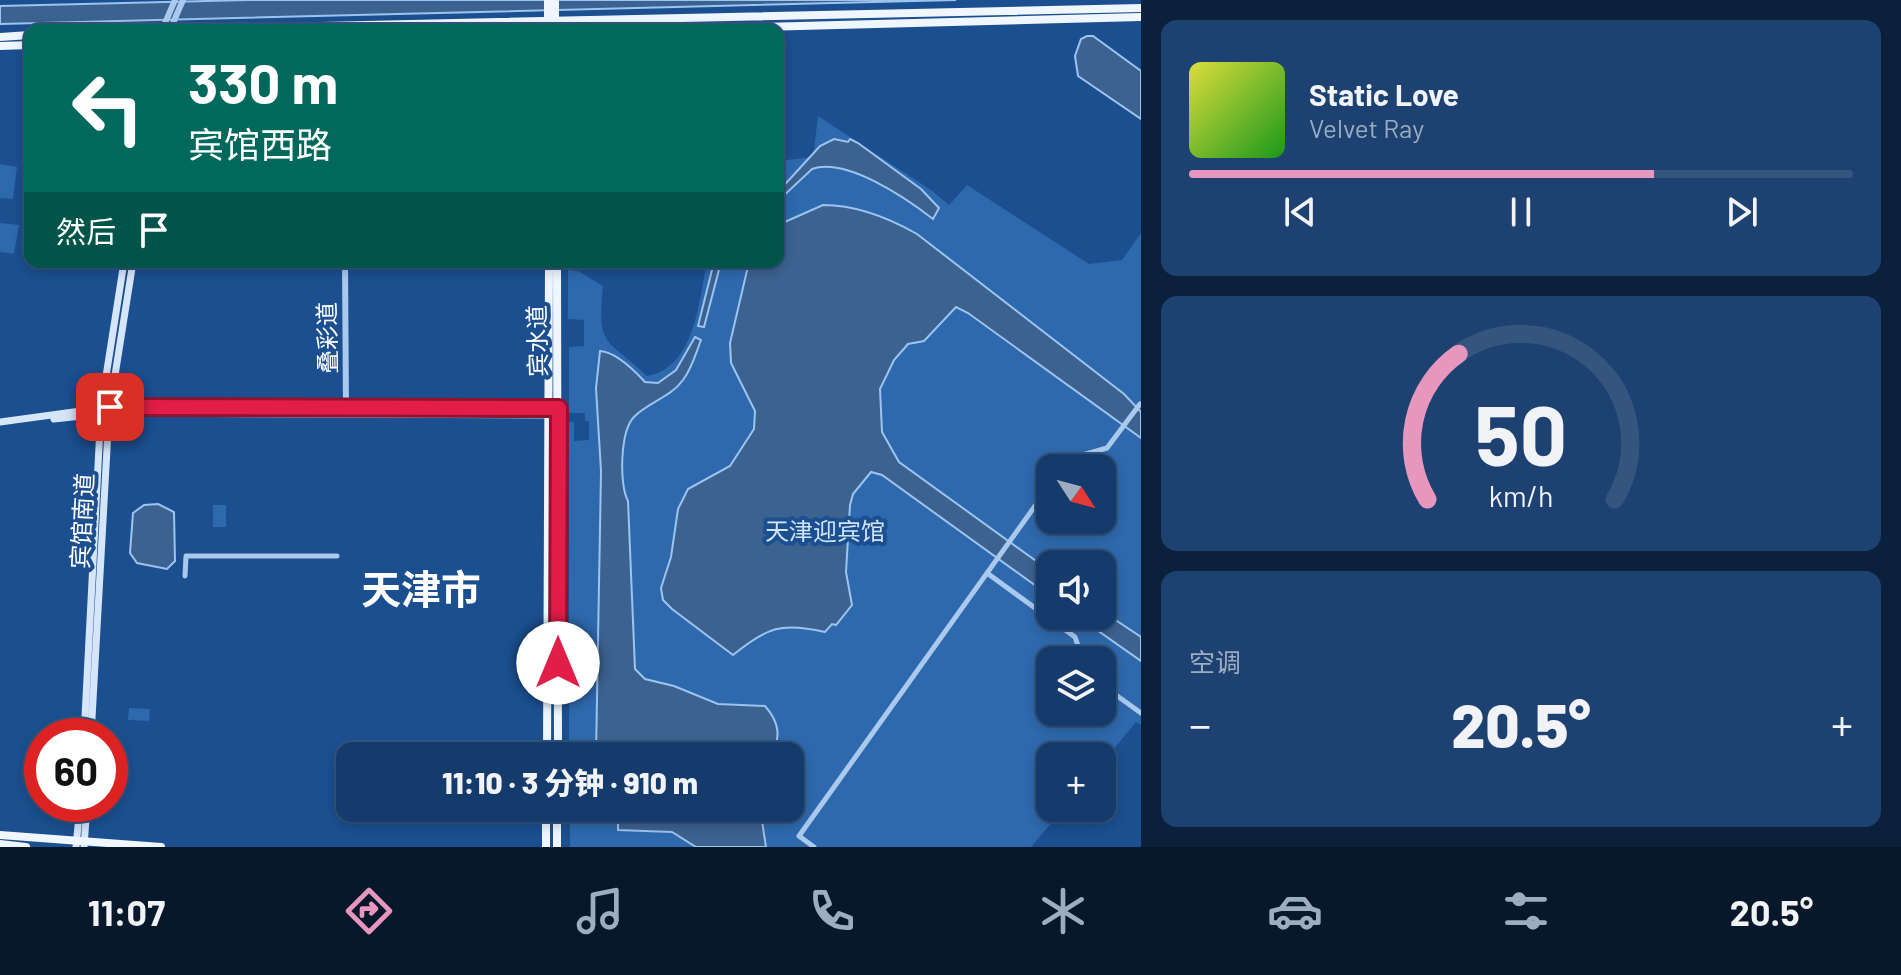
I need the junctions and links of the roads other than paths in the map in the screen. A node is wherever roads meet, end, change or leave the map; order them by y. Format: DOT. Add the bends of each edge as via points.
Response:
graph roads {
  1 [pos="175,0"];
  2 [pos="183,0"];
  3 [pos="548,0"];
  4 [pos="555,0"];
  5 [pos="1130,8"];
  6 [pos="1141,8"];
  7 [pos="1141,17"];
  8 [pos="552,22"];
  9 [pos="168,24"];
  10 [pos="169,24"];
  11 [pos="442,24"];
  12 [pos="781,24"];
  13 [pos="24,35"];
  14 [pos="0,37"];
  15 [pos="24,45"];
  16 [pos="0,46"];
  17 [pos="123,268"];
  18 [pos="132,268"];
  19 [pos="345,268"];
  20 [pos="549,268"];
  21 [pos="557,268"];
  22 [pos="1140,404"];
  23 [pos="105,410"];
  24 [pos="346,411"];
  25 [pos="554,412"];
  26 [pos="0,424"];
  27 [pos="1091,454"];
  28 [pos="1036,504"];
  29 [pos="337,556"];
  30 [pos="987,573"];
  31 [pos="185,576"];
  32 [pos="1078,646"];
  33 [pos="1116,695"];
  34 [pos="1141,713"];
  35 [pos="85,718"];
  36 [pos="92,718"];
  37 [pos="547,742"];
  38 [pos="558,742"];
  39 [pos="80,822"];
  40 [pos="84,822"];
  41 [pos="546,822"];
  42 [pos="557,822"];
  43 [pos="0,835"];
  44 [pos="0,844"];
  45 [pos="81,844"];
  46 [pos="12,846"];
  47 [pos="26,847"];
  48 [pos="161,847"];
  49 [pos="546,847"];
  50 [pos="557,847"];
  51 [pos="814,847"];
  1 -- 9 [label="street"];
  2 -- 10 [label="street"];
  3 -- 8 [label="main road"];
  4 -- 8 [label="main road"];
  5 -- 6 [label="main road"];
  5 -- 7 [label="main road"];
  5 -- 8 [label="main road"];
  5 -- 12 [label="main road"];
  8 -- 11 [label="main road"];
  13 -- 14 [label="main road"];
  15 -- 16 [label="main road"];
  17 -- 23 [label="main road, 宾馆南道"];
  18 -- 23 [label="main road, 宾馆南道"];
  19 -- 24 [label="street, 叠彩道"];
  20 -- 25 [label="main road, 宾水道"];
  21 -- 25 [label="main road, 宾水道"];
  22 -- 27 [label="street" via="1101,452"];
  23 -- 24 [label="main road"];
  23 -- 26 [label="main road"];
  23 -- 35 [label="main road, 宾馆南道"];
  23 -- 36 [label="main road, 宾馆南道"];
  24 -- 25 [label="main road"];
  25 -- 37 [label="main road, 宾水道"];
  25 -- 38 [label="main road, 宾水道"];
  28 -- 30 [label="street"];
  29 -- 31 [label="street" via="186,556"];
  30 -- 32 [label="street" via="1075,637"];
  30 -- 51 [label="street" via="799,836"];
  33 -- 34 [label="street"];
  39 -- 45 [label="main road"];
  40 -- 45 [label="main road"];
  41 -- 49 [label="main road"];
  42 -- 50 [label="main road"];
  43 -- 45 [label="main road"];
  44 -- 46 [label="main road"];
  45 -- 48 [label="main road"];
  46 -- 47 [label="main road"];
}
